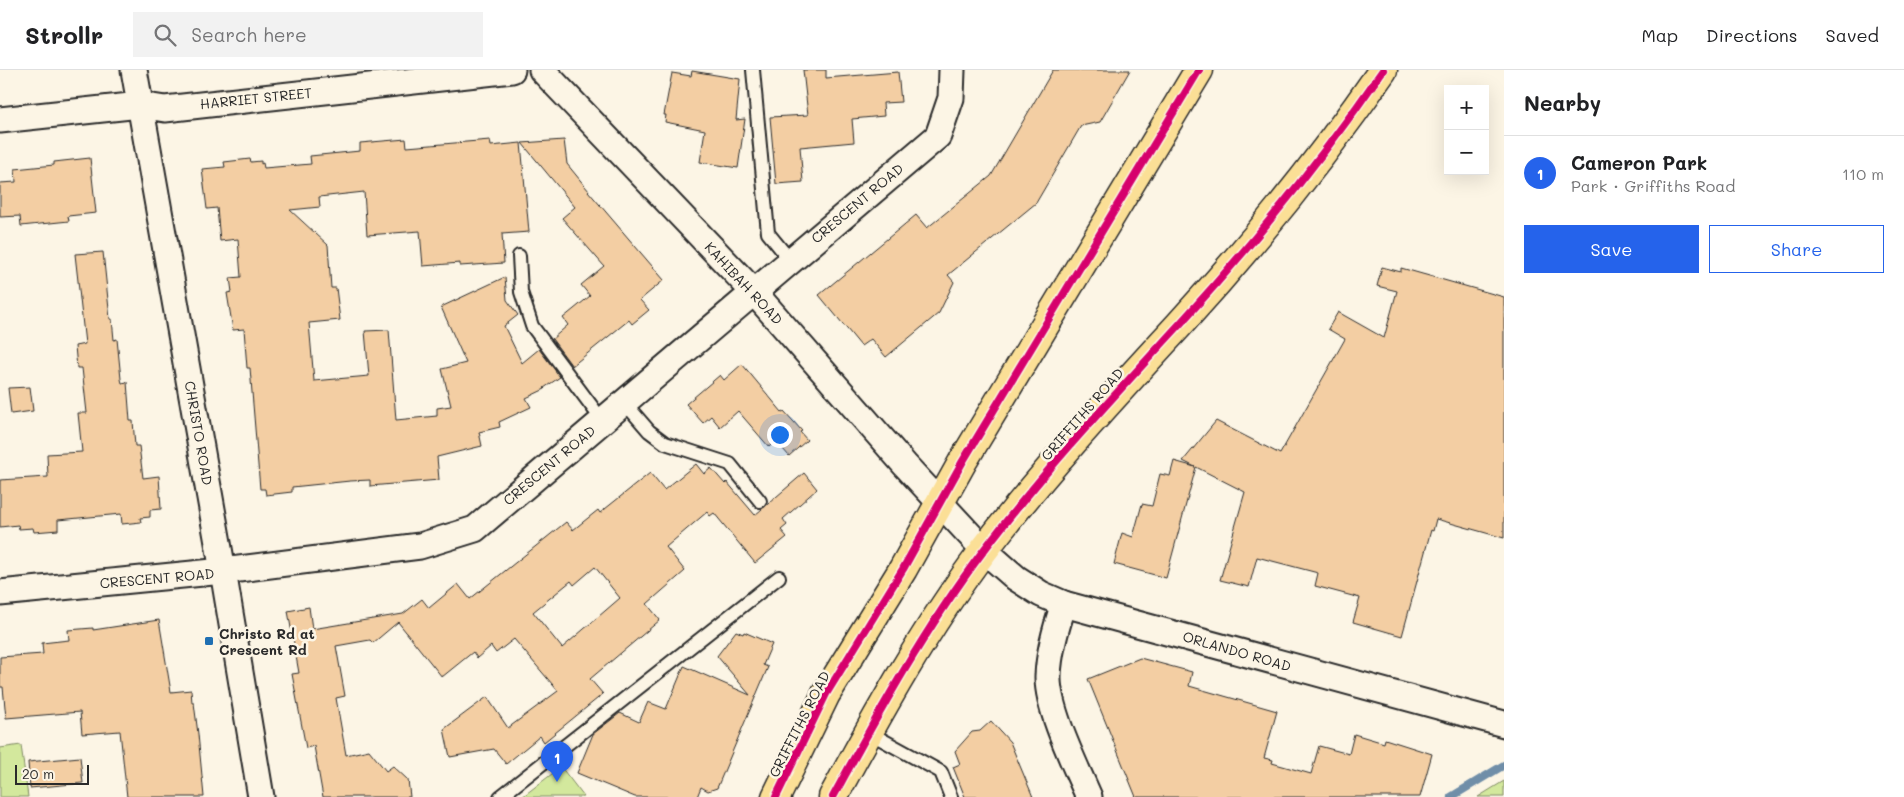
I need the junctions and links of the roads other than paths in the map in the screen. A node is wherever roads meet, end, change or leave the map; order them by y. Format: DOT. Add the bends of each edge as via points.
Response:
graph roads {
  1 [pos="134,70"];
  2 [pos="512,70"];
  3 [pos="542,70"];
  4 [pos="753,70"];
  5 [pos="952,70"];
  6 [pos="1199,70"];
  7 [pos="1383,70"];
  8 [pos="140,105"];
  9 [pos="0,120"];
  10 [pos="519,256"];
  11 [pos="790,260"];
  12 [pos="753,291"];
  13 [pos="624,402"];
  14 [pos="602,420"];
  15 [pos="760,501"];
  16 [pos="939,503"];
  17 [pos="984,550"];
  18 [pos="223,571"];
  19 [pos="780,577"];
  20 [pos="0,593"];
  21 [pos="1064,604"];
  22 [pos="1504,724"];
  23 [pos="868,732"];
  24 [pos="261,797"];
  25 [pos="500,797"];
  26 [pos="776,797"];
  27 [pos="833,797"];
  28 [pos="952,797"];
  29 [pos="1089,797"];
  1 -- 8 [label="street, CHRISTO ROAD"];
  2 -- 8 [label="street, HARRIET STREET" via="165,109"];
  3 -- 12 [label="street, KAHIBAH ROAD"];
  4 -- 11 [label="lane" via="768,233"];
  5 -- 11 [label="street, CRESCENT ROAD" via="951,98 938,136"];
  6 -- 16 [label="highway, GRIFFITHS ROAD"];
  7 -- 17 [label="highway, GRIFFITHS ROAD" via="1289,198 1101,410"];
  8 -- 9 [label="street, HARRIET STREET"];
  8 -- 18 [label="street, CHRISTO ROAD"];
  10 -- 14 [label="lane" via="521,292 532,326"];
  11 -- 12 [label="street, CRESCENT ROAD"];
  12 -- 13 [label="street, CRESCENT ROAD"];
  12 -- 16 [label="street, KAHIBAH ROAD"];
  13 -- 14 [label="street, CRESCENT ROAD"];
  13 -- 15 [label="lane" via="649,431 665,443 730,464"];
  14 -- 18 [label="street, CRESCENT ROAD" via="474,529 420,546"];
  16 -- 17 [label="street, KAHIBAH ROAD"];
  16 -- 26 [label="highway, GRIFFITHS ROAD" via="903,569 826,694"];
  17 -- 21 [label="street, ORLANDO ROAD" via="1016,578"];
  17 -- 23 [label="highway, GRIFFITHS ROAD" via="907,665"];
  18 -- 20 [label="street, CRESCENT ROAD"];
  18 -- 24 [label="street, CHRISTO ROAD"];
  19 -- 25 [label="lane"];
  21 -- 22 [label="street, ORLANDO ROAD"];
  21 -- 29 [label="street" via="1050,659 1050,697"];
  23 -- 27 [label="highway, GRIFFITHS ROAD"];
  23 -- 28 [label="lane" via="941,772"];
}
